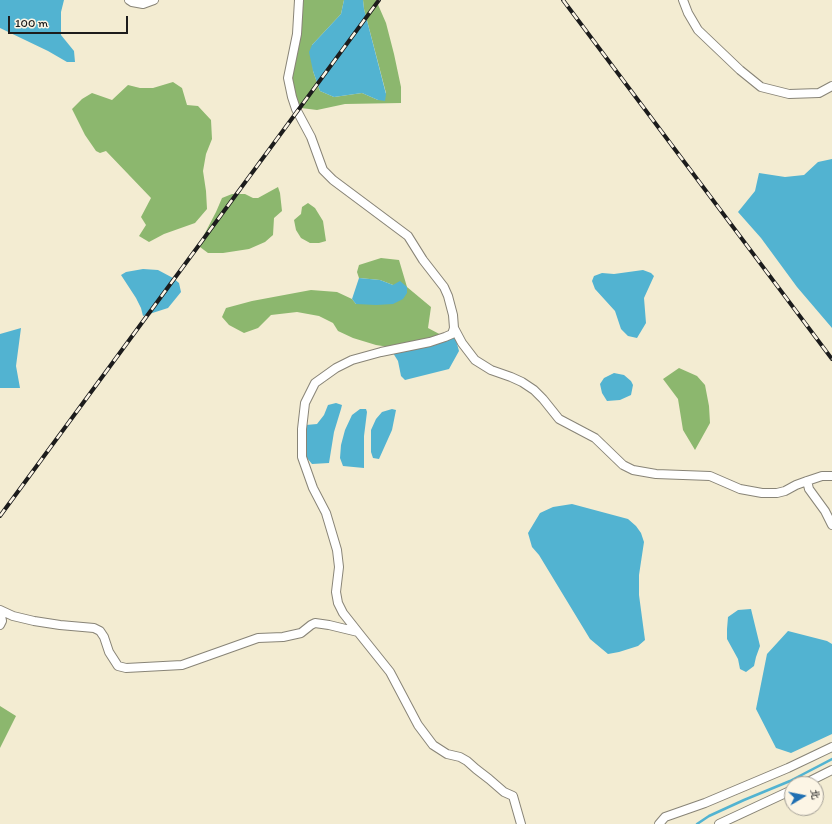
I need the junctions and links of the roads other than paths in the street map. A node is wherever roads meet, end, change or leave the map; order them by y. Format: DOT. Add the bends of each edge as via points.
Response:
graph roads {
  1 [pos="129,0"];
  2 [pos="154,0"];
  3 [pos="299,0"];
  4 [pos="683,0"];
  5 [pos="832,86"];
  6 [pos="454,328"];
  7 [pos="832,476"];
  8 [pos="807,481"];
  9 [pos="832,525"];
  10 [pos="0,610"];
  11 [pos="0,625"];
  12 [pos="358,632"];
  13 [pos="832,747"];
  14 [pos="832,770"];
  15 [pos="820,776"];
  16 [pos="784,794"];
  17 [pos="521,824"];
  18 [pos="659,824"];
  19 [pos="719,824"];
  1 -- 2 [label="street" via="143,4"];
  3 -- 6 [label="street" via="297,34 288,78 296,109 323,170 408,236 444,287 452,310"];
  4 -- 5 [label="street" via="698,30 761,87 789,94 819,93"];
  6 -- 8 [label="street" via="475,360 534,390 559,419 595,438 623,465 633,470 656,474 710,476 740,489 762,493 786,491"];
  6 -- 12 [label="street" via="452,334 430,342 395,348 352,360 315,383 305,402 302,457 313,488 326,513 337,550 338,603"];
  7 -- 8 [label="street"];
  8 -- 9 [label="street" via="809,489"];
  10 -- 11 [label="street"];
  10 -- 12 [label="street" via="34,621 94,628 104,637 109,652 118,666 126,668 182,665 258,638 301,633 315,623"];
  12 -- 17 [label="street" via="390,672 418,725 433,745 447,754 467,760 504,792 513,796"];
  13 -- 18 [label="street" via="705,803 665,817"];
  14 -- 15 [label="street"];
  16 -- 19 [label="street"];
}
